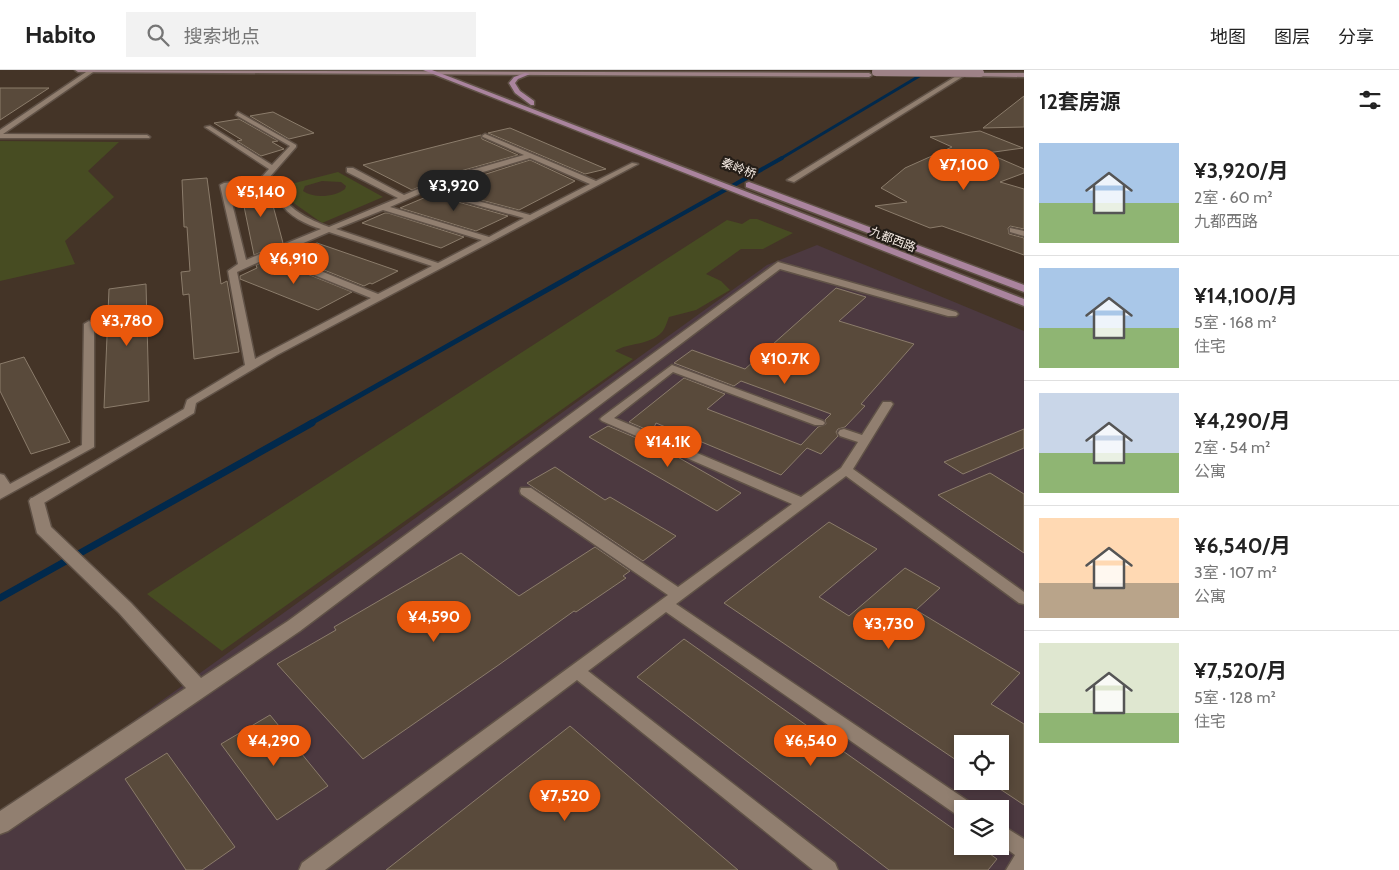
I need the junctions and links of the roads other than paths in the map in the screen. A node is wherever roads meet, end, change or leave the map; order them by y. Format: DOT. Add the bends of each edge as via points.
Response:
graph roads {
  1 [pos="78,70"];
  2 [pos="93,70"];
  3 [pos="432,71"];
  4 [pos="451,71"];
  5 [pos="969,72"];
  6 [pos="872,73"];
  7 [pos="527,74"];
  8 [pos="1024,74"];
  9 [pos="531,103"];
  10 [pos="238,114"];
  11 [pos="208,128"];
  12 [pos="0,134"];
  13 [pos="485,136"];
  14 [pos="147,137"];
  15 [pos="667,154"];
  16 [pos="531,156"];
  17 [pos="634,164"];
  18 [pos="703,168"];
  19 [pos="272,169"];
  20 [pos="350,170"];
  21 [pos="791,180"];
  22 [pos="262,181"];
  23 [pos="597,184"];
  24 [pos="426,189"];
  25 [pos="765,192"];
  26 [pos="404,198"];
  27 [pos="753,198"];
  28 [pos="383,207"];
  29 [pos="531,218"];
  30 [pos="328,230"];
  31 [pos="1013,230"];
  32 [pos="1024,234"];
  33 [pos="490,240"];
  34 [pos="271,254"];
  35 [pos="243,266"];
  36 [pos="439,266"];
  37 [pos="1024,289"];
  38 [pos="379,298"];
  39 [pos="1024,303"];
  40 [pos="952,314"];
  41 [pos="89,324"];
  42 [pos="251,366"];
  43 [pos="887,404"];
  44 [pos="819,424"];
  45 [pos="844,433"];
  46 [pos="864,440"];
  47 [pos="846,470"];
  48 [pos="0,478"];
  49 [pos="526,491"];
  50 [pos="3,493"];
  51 [pos="36,501"];
  52 [pos="802,503"];
  53 [pos="1024,599"];
  54 [pos="672,600"];
  55 [pos="577,671"];
  56 [pos="200,690"];
  57 [pos="954,802"];
  58 [pos="0,824"];
  59 [pos="1009,839"];
  60 [pos="1024,850"];
  61 [pos="1024,858"];
  62 [pos="310,870"];
  63 [pos="828,870"];
  64 [pos="1016,870"];
  1 -- 2 [label="main road"];
  2 -- 3 [label="main road"];
  2 -- 12 [label="lane"];
  3 -- 4 [label="main road"];
  3 -- 27 [label="main road, 秦岭桥"];
  4 -- 6 [label="main road"];
  4 -- 7 [label="main road"];
  4 -- 9 [label="main road"];
  5 -- 6 [label="main road, bridge"];
  5 -- 8 [label="main road"];
  5 -- 21 [label="lane"];
  6 -- 7 [label="main road"];
  6 -- 8 [label="main road, bridge"];
  7 -- 9 [label="main road" via="512,83 516,92"];
  9 -- 15 [label="main road"];
  10 -- 19 [label="lane" via="294,146"];
  11 -- 19 [label="lane"];
  12 -- 14 [label="lane"];
  13 -- 16 [label="lane"];
  16 -- 23 [label="lane"];
  16 -- 24 [label="lane"];
  17 -- 23 [label="lane"];
  18 -- 25 [label="main road, 秦岭桥"];
  19 -- 22 [label="lane"];
  20 -- 26 [label="lane"];
  22 -- 30 [label="lane" via="277,185 282,200 289,208 310,223"];
  22 -- 35 [label="lane" via="224,185"];
  23 -- 29 [label="lane"];
  24 -- 26 [label="lane"];
  24 -- 29 [label="lane"];
  25 -- 37 [label="main road, 九都西路"];
  26 -- 28 [label="lane"];
  27 -- 39 [label="main road, 九都西路"];
  28 -- 30 [label="lane"];
  28 -- 33 [label="lane"];
  29 -- 33 [label="lane"];
  30 -- 34 [label="lane"];
  30 -- 36 [label="lane"];
  31 -- 32 [label="lane"];
  33 -- 36 [label="lane"];
  34 -- 35 [label="lane"];
  34 -- 38 [label="lane"];
  35 -- 42 [label="lane" via="232,271"];
  36 -- 38 [label="lane"];
  38 -- 42 [label="lane"];
  40 -- 56 [label="street" via="778,265 294,626"];
  41 -- 50 [label="lane" via="88,447"];
  42 -- 51 [label="lane" via="191,402 190,411"];
  43 -- 46 [label="lane"];
  44 -- 52 [label="lane" via="672,368 606,419"];
  45 -- 46 [label="lane"];
  46 -- 47 [label="lane"];
  47 -- 52 [label="lane"];
  47 -- 53 [label="lane"];
  48 -- 50 [label="lane"];
  49 -- 54 [label="lane"];
  51 -- 56 [label="street" via="43,529 121,604"];
  52 -- 54 [label="lane"];
  54 -- 55 [label="lane"];
  54 -- 57 [label="lane"];
  55 -- 62 [label="lane"];
  55 -- 63 [label="lane"];
  56 -- 58 [label="street"];
  59 -- 60 [label="lane"];
  61 -- 64 [label="lane"];
}
